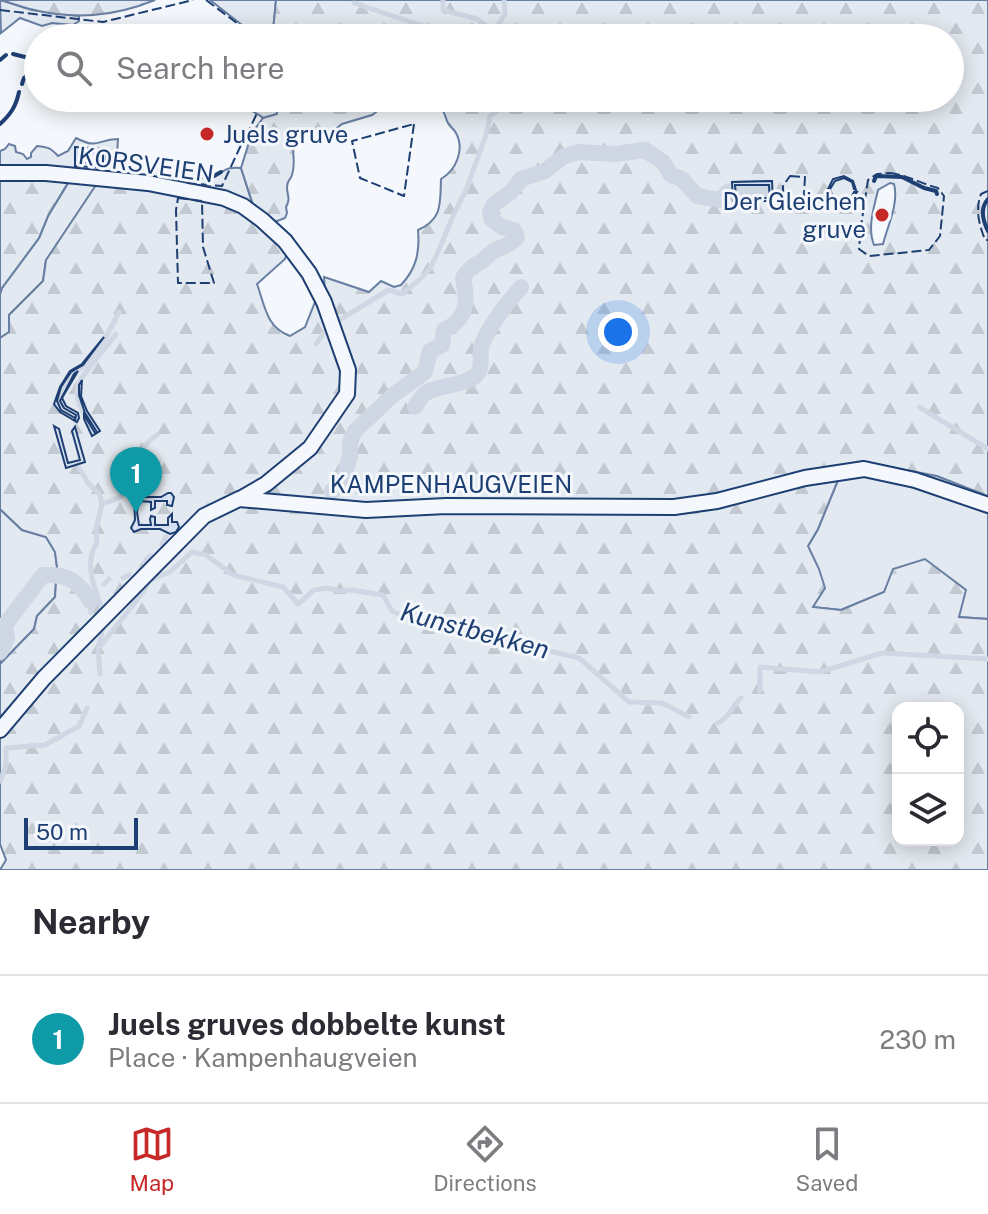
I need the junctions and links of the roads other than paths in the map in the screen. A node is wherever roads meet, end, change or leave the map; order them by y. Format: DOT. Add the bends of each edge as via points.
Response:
graph roads {
  1 [pos="0,173"];
  2 [pos="239,499"];
  3 [pos="988,505"];
  4 [pos="0,730"];
  1 -- 2 [label="street, KORSVEIEN" via="148,183 224,198 262,220 309,273 348,370 347,394 310,448"];
  2 -- 3 [label="street, KAMPENHAUGVEIEN" via="366,510 674,507 864,469"];
  2 -- 4 [label="street" via="204,516 44,678"];
}
